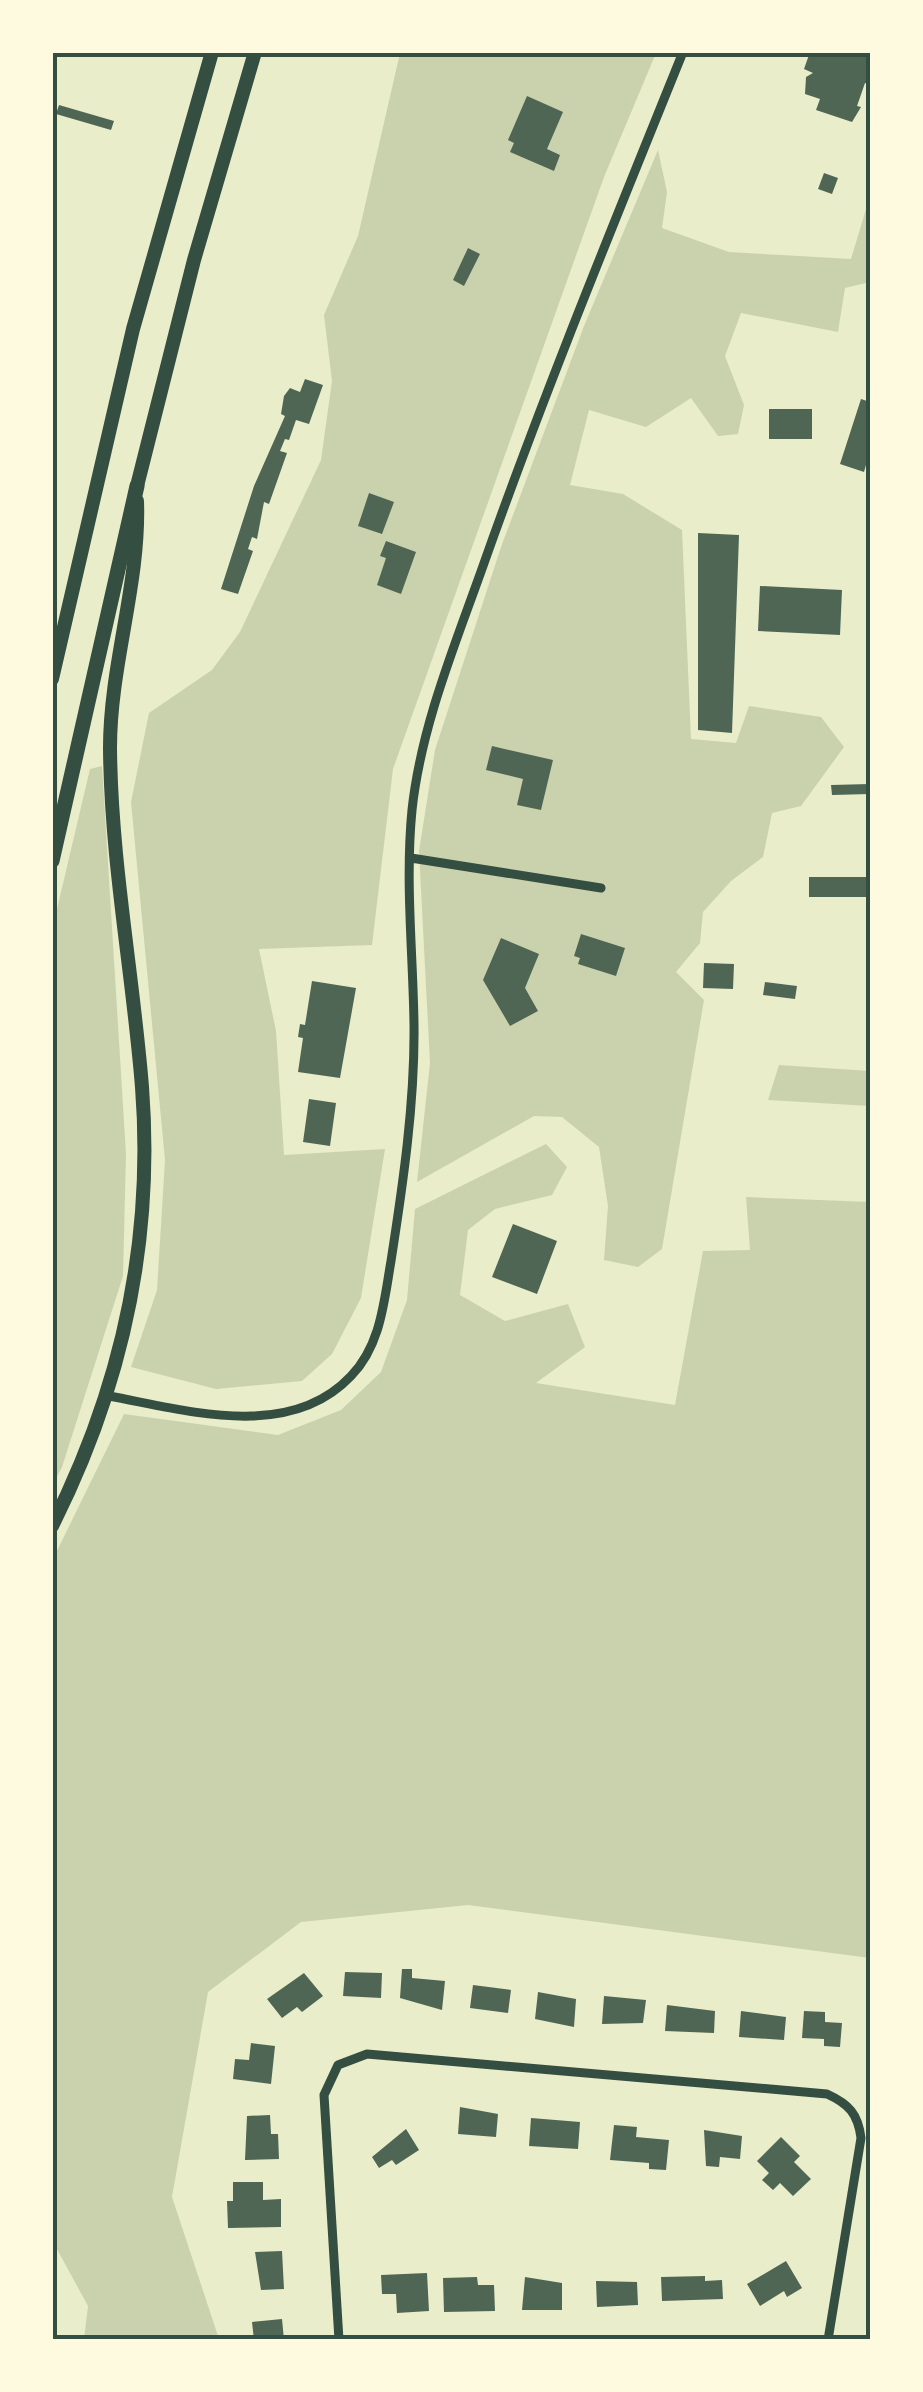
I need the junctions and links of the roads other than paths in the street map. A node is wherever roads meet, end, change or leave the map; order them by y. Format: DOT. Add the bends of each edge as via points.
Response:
graph roads {
  1 [pos="212,52"];
  2 [pos="255,52"];
  3 [pos="683,52"];
  4 [pos="137,486"];
  5 [pos="52,679"];
  6 [pos="411,858"];
  7 [pos="52,861"];
  8 [pos="601,888"];
  9 [pos="109,1396"];
  10 [pos="52,1526"];
  11 [pos="339,2340"];
  12 [pos="828,2340"];
  1 -- 5 [label="main road" via="128,346"];
  2 -- 4 [label="main road"];
  3 -- 6 [label="street" via="446,672 416,777"];
  4 -- 7 [label="highway"];
  4 -- 9 [label="main road" via="136,550 110,750 145,1167 136,1282"];
  6 -- 8 [label="street"];
  6 -- 9 [label="street" via="412,1072 400,1204 369,1353 322,1399 290,1411 214,1415"];
  9 -- 10 [label="main road"];
  11 -- 12 [label="street" via="324,2095 338,2065 367,2054 827,2094 853,2110 862,2138"];
}
